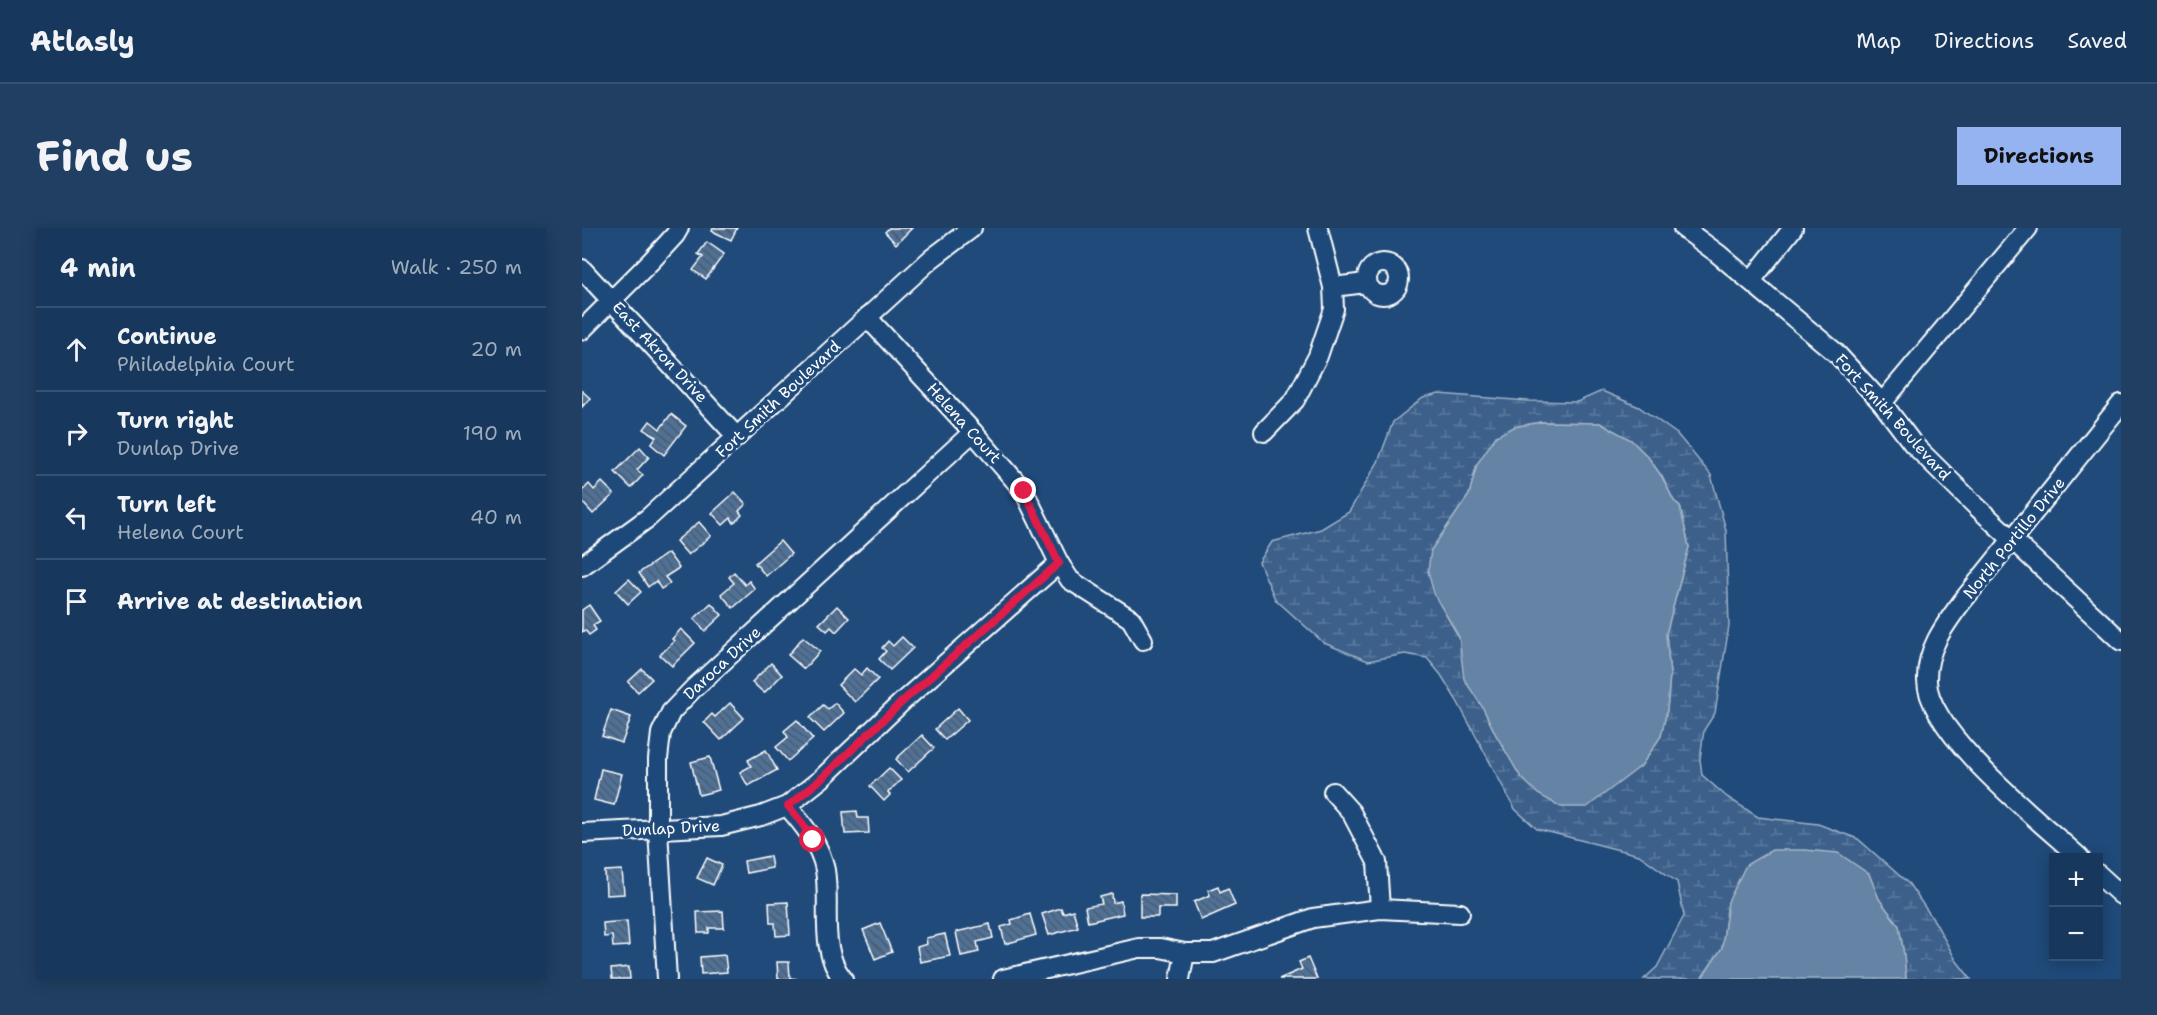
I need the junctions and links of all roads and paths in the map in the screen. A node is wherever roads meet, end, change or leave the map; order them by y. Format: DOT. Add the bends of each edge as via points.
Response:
graph roads {
  1 [pos="679,228"];
  2 [pos="972,228"];
  3 [pos="1318,228"];
  4 [pos="1683,228"];
  5 [pos="1793,228"];
  6 [pos="2028,228"];
  7 [pos="582,269"];
  8 [pos="1751,281"];
  9 [pos="1366,283"];
  10 [pos="1333,287"];
  11 [pos="612,301"];
  12 [pos="867,317"];
  13 [pos="582,330"];
  14 [pos="1882,403"];
  15 [pos="2121,404"];
  16 [pos="973,432"];
  17 [pos="1264,432"];
  18 [pos="737,437"];
  19 [pos="2013,540"];
  20 [pos="1059,563"];
  21 [pos="582,566"];
  22 [pos="1143,640"];
  23 [pos="2121,641"];
  24 [pos="1333,792"];
  25 [pos="788,806"];
  26 [pos="658,830"];
  27 [pos="582,833"];
  28 [pos="2075,853"];
  29 [pos="2103,878"];
  30 [pos="2121,894"];
  31 [pos="1380,909"];
  32 [pos="1460,913"];
  33 [pos="1185,953"];
  34 [pos="667,979"];
  35 [pos="843,979"];
  36 [pos="1003,979"];
  37 [pos="1180,979"];
  1 -- 11 [label="street"];
  2 -- 12 [label="street, Fort Smith Boulevard"];
  3 -- 10 [label="street"];
  4 -- 8 [label="street, Fort Smith Boulevard"];
  5 -- 8 [label="street"];
  6 -- 14 [label="street"];
  7 -- 11 [label="street, East Akron Drive"];
  8 -- 14 [label="street, Fort Smith Boulevard" via="1836,353"];
  9 -- 10 [label="street"];
  10 -- 17 [label="street" via="1334,309 1318,356 1295,400"];
  11 -- 13 [label="street"];
  11 -- 18 [label="street, East Akron Drive"];
  12 -- 16 [label="street, Helena Court"];
  12 -- 18 [label="street, Fort Smith Boulevard"];
  14 -- 19 [label="street, Fort Smith Boulevard" via="1913,444"];
  15 -- 19 [label="street, North Portillo Drive"];
  16 -- 20 [label="street, Helena Court" via="1024,491"];
  16 -- 26 [label="street, Daroca Drive" via="671,712 661,733 658,759"];
  18 -- 21 [label="street, Fort Smith Boulevard" via="648,518"];
  19 -- 23 [label="street, Fort Smith Boulevard"];
  19 -- 28 [label="street, North Portillo Drive" via="1939,633 1930,657 1927,682 1935,708 1950,734"];
  20 -- 22 [label="street, Helena Court" via="1070,580 1131,619"];
  20 -- 25 [label="street, Dunlap Drive"];
  24 -- 31 [label="street" via="1351,812 1377,862"];
  25 -- 26 [label="street, Dunlap Drive" via="721,826"];
  25 -- 35 [label="street" via="813,840 825,869 828,947"];
  26 -- 27 [label="street, Dunlap Drive"];
  26 -- 34 [label="street, Daroca Drive"];
  29 -- 30 [label="street"];
  31 -- 32 [label="street"];
  31 -- 33 [label="street" via="1313,918 1213,953"];
  33 -- 36 [label="street" via="1139,948"];
  33 -- 37 [label="street"];
}
